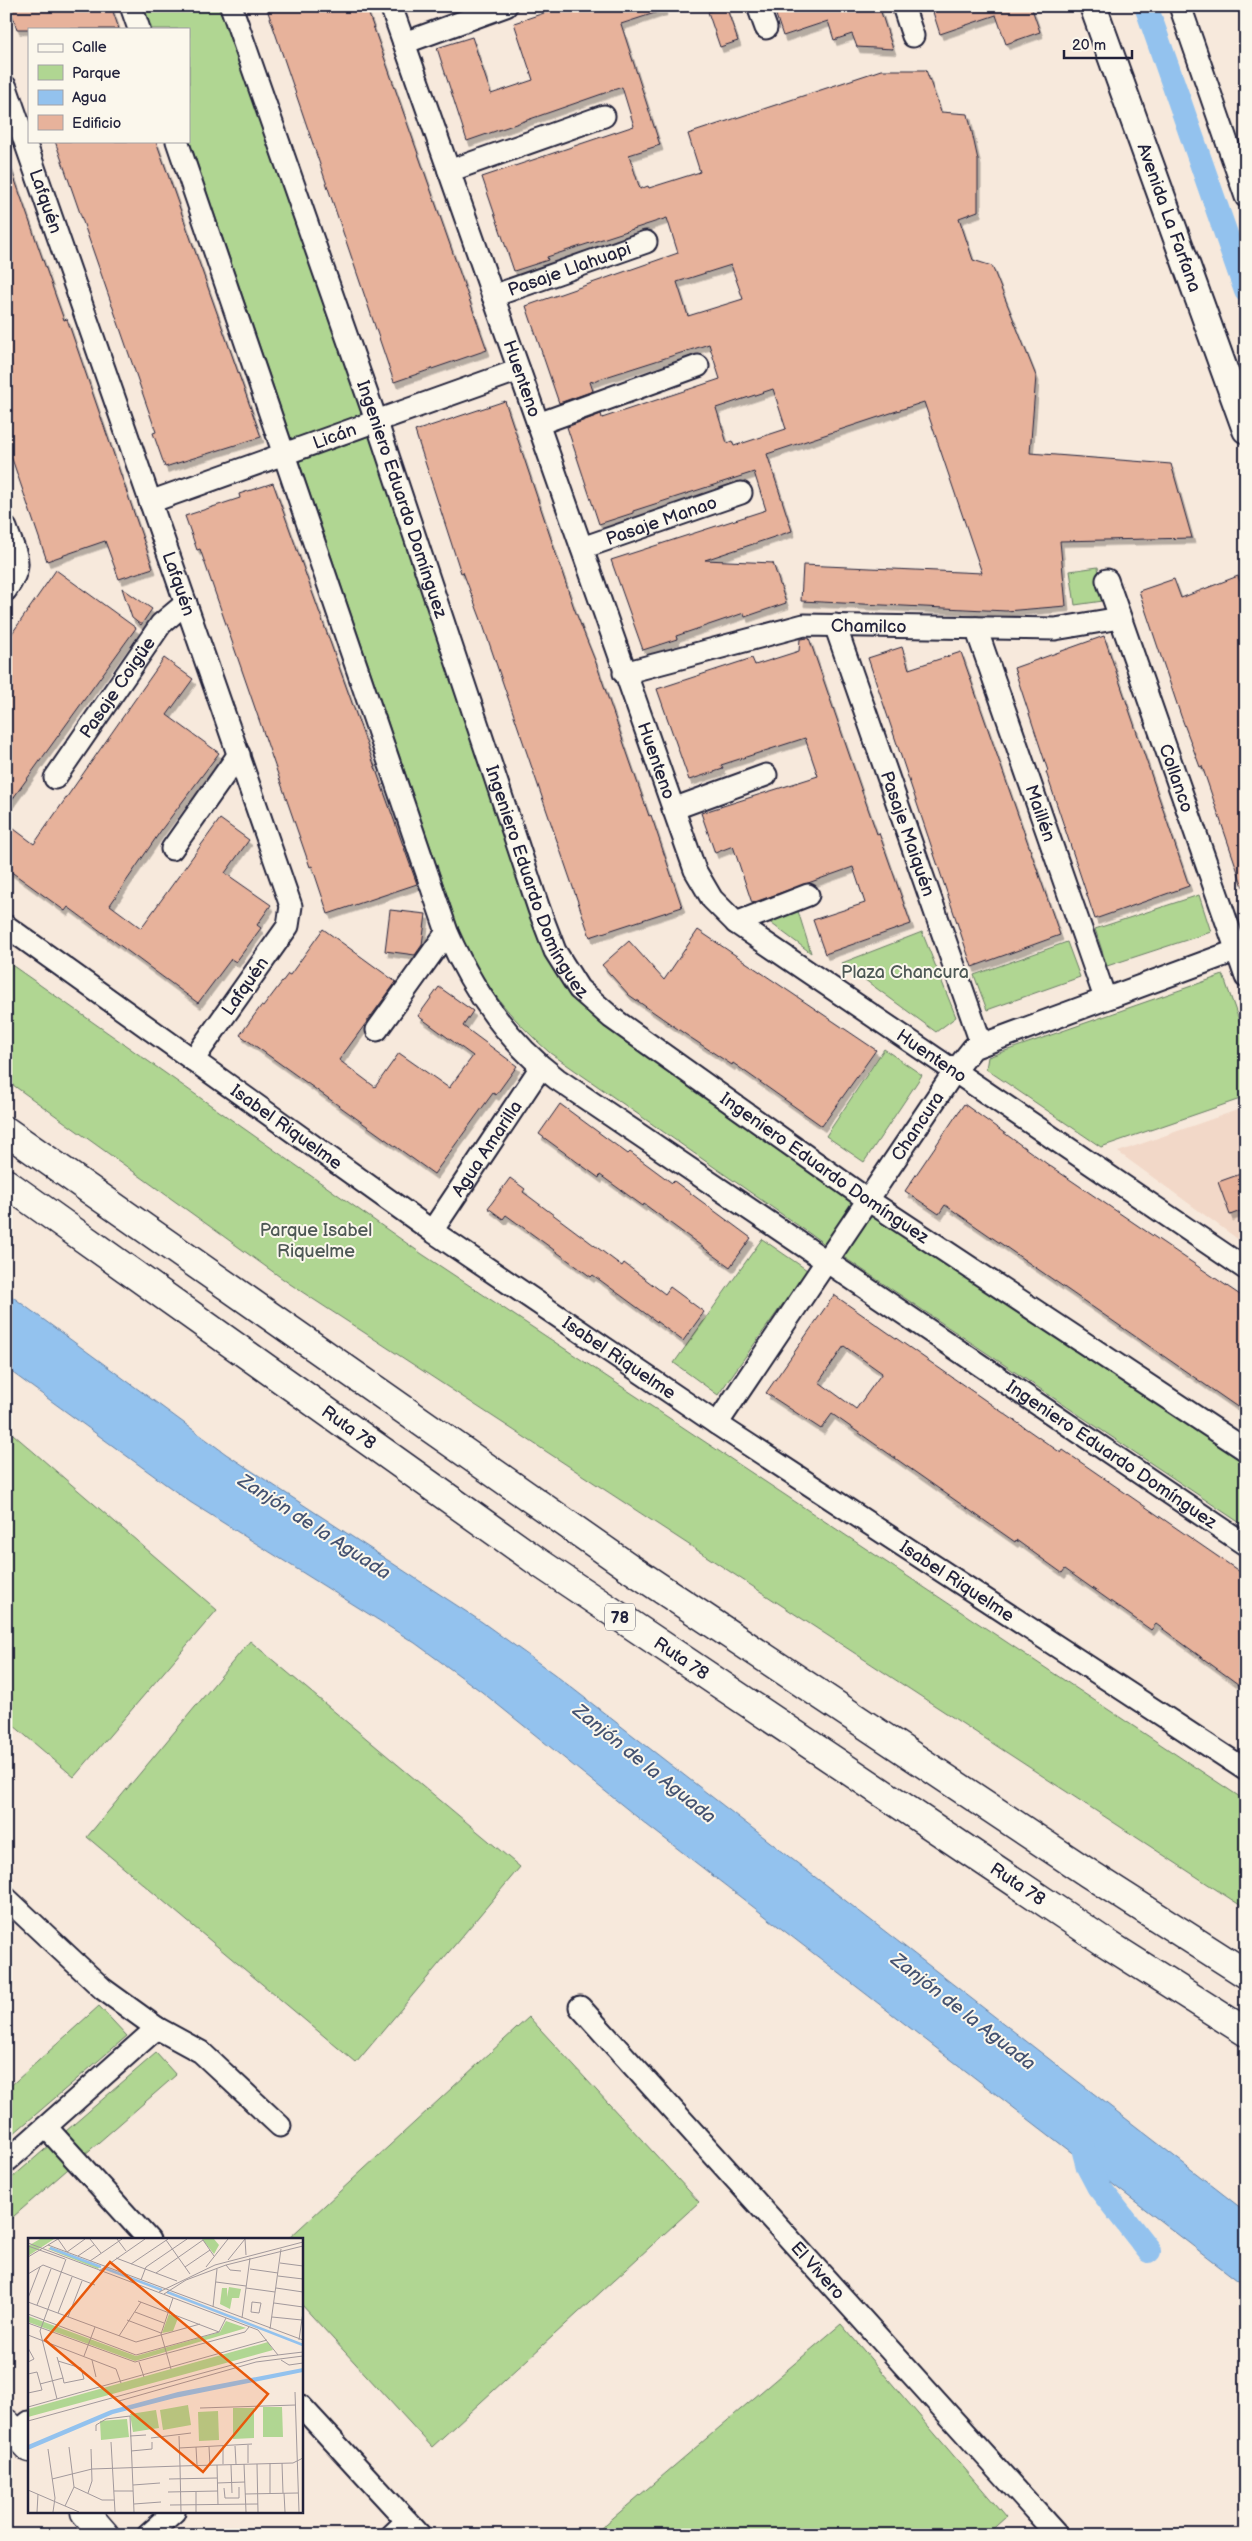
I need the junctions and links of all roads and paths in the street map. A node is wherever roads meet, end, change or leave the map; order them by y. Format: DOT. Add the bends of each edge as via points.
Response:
graph roads {
  1 [pos="131,6"];
  2 [pos="231,6"];
  3 [pos="392,6"];
  4 [pos="506,6"];
  5 [pos="758,6"];
  6 [pos="903,6"];
  7 [pos="1093,6"];
  8 [pos="1180,6"];
  9 [pos="139,28"];
  10 [pos="766,28"];
  11 [pos="913,36"];
  12 [pos="404,43"];
  13 [pos="6,88"];
  14 [pos="604,116"];
  15 [pos="177,142"];
  16 [pos="449,171"];
  17 [pos="1246,197"];
  18 [pos="646,242"];
  19 [pos="493,296"];
  20 [pos="698,366"];
  21 [pos="519,370"];
  22 [pos="376,420"];
  23 [pos="538,424"];
  24 [pos="1246,430"];
  25 [pos="283,454"];
  26 [pos="741,493"];
  27 [pos="150,502"];
  28 [pos="6,528"];
  29 [pos="582,548"];
  30 [pos="1107,580"];
  31 [pos="6,590"];
  32 [pos="186,604"];
  33 [pos="1120,618"];
  34 [pos="835,625"];
  35 [pos="976,628"];
  36 [pos="624,673"];
  37 [pos="238,754"];
  38 [pos="766,774"];
  39 [pos="55,778"];
  40 [pos="673,809"];
  41 [pos="172,849"];
  42 [pos="808,894"];
  43 [pos="736,923"];
  44 [pos="6,926"];
  45 [pos="447,932"];
  46 [pos="1241,948"];
  47 [pos="1246,977"];
  48 [pos="1105,998"];
  49 [pos="377,1030"];
  50 [pos="981,1043"];
  51 [pos="194,1060"];
  52 [pos="541,1067"];
  53 [pos="954,1072"];
  54 [pos="6,1131"];
  55 [pos="6,1183"];
  56 [pos="868,1200"];
  57 [pos="432,1230"];
  58 [pos="827,1261"];
  59 [pos="1246,1269"];
  60 [pos="717,1424"];
  61 [pos="1246,1450"];
  62 [pos="1246,1545"];
  63 [pos="1246,1770"];
  64 [pos="6,1898"];
  65 [pos="1246,1974"];
  66 [pos="580,2007"];
  67 [pos="157,2028"];
  68 [pos="1246,2032"];
  69 [pos="280,2126"];
  70 [pos="46,2127"];
  71 [pos="10,2152"];
  72 [pos="148,2238"];
  73 [pos="302,2407"];
  74 [pos="88,2514"];
  75 [pos="172,2514"];
  76 [pos="406,2530"];
  77 [pos="105,2535"];
  78 [pos="148,2535"];
  79 [pos="1057,2535"];
  1 -- 9 [label="street"];
  2 -- 22 [label="street, Ingeniero Eduardo Domínguez"];
  3 -- 12 [label="street, Huenteno"];
  4 -- 12 [label="street"];
  5 -- 10 [label="street"];
  6 -- 11 [label="street"];
  7 -- 24 [label="street, Avenida La Farfana"];
  8 -- 17 [label="street"];
  12 -- 16 [label="street, Huenteno"];
  13 -- 27 [label="street, Lafquén"];
  14 -- 16 [label="street"];
  15 -- 25 [label="street, Ingeniero Eduardo Domínguez"];
  16 -- 19 [label="street, Huenteno"];
  18 -- 19 [label="street, Pasaje Llahuapi"];
  19 -- 21 [label="street, Huenteno"];
  20 -- 23 [label="street"];
  21 -- 22 [label="street, Licán"];
  21 -- 23 [label="street, Huenteno"];
  22 -- 25 [label="street, Licán"];
  22 -- 56 [label="street, Ingeniero Eduardo Domínguez" via="539,909 555,950 579,989 612,1018"];
  23 -- 29 [label="street, Huenteno"];
  25 -- 27 [label="street, Licán"];
  25 -- 45 [label="street, Ingeniero Eduardo Domínguez"];
  26 -- 29 [label="street, Pasaje Manao"];
  27 -- 32 [label="street, Lafquén"];
  28 -- 31 [label="street" via="18,569"];
  29 -- 36 [label="street, Huenteno"];
  30 -- 33 [label="street, Collanco"];
  32 -- 37 [label="street, Lafquén"];
  32 -- 39 [label="street, Pasaje Coigüe" via="162,624"];
  33 -- 35 [label="street, Chamilco" via="1055,629"];
  33 -- 46 [label="street, Collanco"];
  34 -- 35 [label="street, Chamilco"];
  34 -- 36 [label="street, Chamilco" via="804,624"];
  34 -- 50 [label="street, Pasaje Maiquén"];
  35 -- 48 [label="street, Maillén"];
  36 -- 40 [label="street, Huenteno"];
  37 -- 41 [label="street"];
  37 -- 51 [label="street, Lafquén" via="292,914 288,926"];
  38 -- 40 [label="street"];
  40 -- 43 [label="street, Huenteno" via="702,885 721,910"];
  42 -- 43 [label="street"];
  43 -- 53 [label="street, Huenteno"];
  44 -- 51 [label="street, Isabel Riquelme"];
  45 -- 49 [label="street"];
  45 -- 52 [label="street, Ingeniero Eduardo Domínguez" via="477,993"];
  46 -- 47 [label="street, Collanco"];
  46 -- 48 [label="street, Chancura"];
  48 -- 50 [label="street, Chancura"];
  50 -- 53 [label="street, Chancura"];
  51 -- 57 [label="street, Isabel Riquelme"];
  52 -- 57 [label="street, Agua Amarilla"];
  52 -- 58 [label="street, Ingeniero Eduardo Domínguez"];
  53 -- 56 [label="street, Chancura"];
  53 -- 59 [label="street, Huenteno"];
  54 -- 65 [label="main road" via="630,1568 1088,1873"];
  55 -- 68 [label="main road, Ruta 78 / 78" via="538,1562 1098,1938"];
  56 -- 58 [label="street, Chancura"];
  56 -- 61 [label="street, Ingeniero Eduardo Domínguez"];
  57 -- 60 [label="street, Isabel Riquelme"];
  58 -- 60 [label="street, Chancura"];
  58 -- 62 [label="street, Ingeniero Eduardo Domínguez"];
  60 -- 63 [label="street, Isabel Riquelme"];
  64 -- 67 [label="street" via="103,1989"];
  66 -- 79 [label="street, El Vivero"];
  67 -- 69 [label="street" via="201,2052"];
  67 -- 70 [label="street"];
  70 -- 71 [label="street"];
  70 -- 72 [label="street"];
  73 -- 76 [label="street"];
  74 -- 77 [label="main road"];
  75 -- 78 [label="street"];
}
